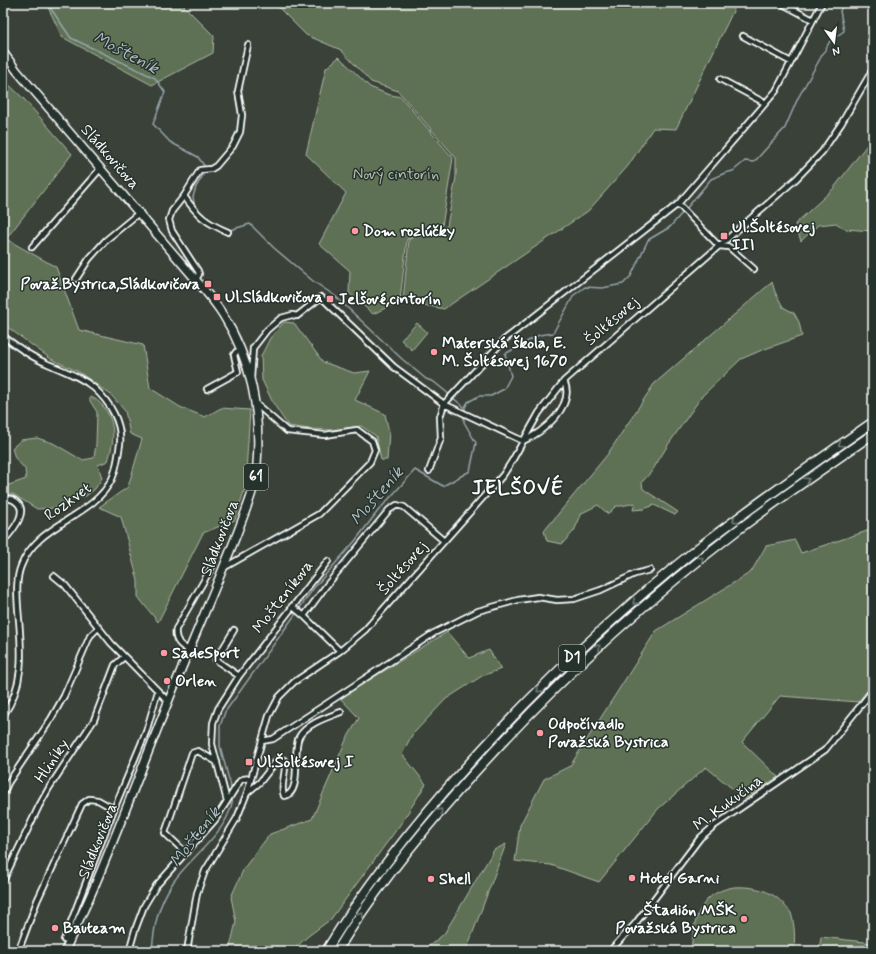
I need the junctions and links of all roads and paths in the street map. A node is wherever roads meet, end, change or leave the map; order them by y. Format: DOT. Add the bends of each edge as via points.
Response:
graph roads {
  1 [pos="781,3"];
  2 [pos="822,3"];
  3 [pos="813,20"];
  4 [pos="743,36"];
  5 [pos="248,45"];
  6 [pos="3,52"];
  7 [pos="791,62"];
  8 [pos="873,69"];
  9 [pos="720,79"];
  10 [pos="765,103"];
  11 [pos="101,168"];
  12 [pos="184,196"];
  13 [pos="678,204"];
  14 [pos="140,212"];
  15 [pos="228,232"];
  16 [pos="719,246"];
  17 [pos="32,247"];
  18 [pos="754,269"];
  19 [pos="76,279"];
  20 [pos="196,280"];
  21 [pos="3,336"];
  22 [pos="241,350"];
  23 [pos="251,381"];
  24 [pos="564,381"];
  25 [pos="206,389"];
  26 [pos="256,404"];
  27 [pos="444,404"];
  28 [pos="873,422"];
  29 [pos="873,434"];
  30 [pos="523,441"];
  31 [pos="429,471"];
  32 [pos="3,499"];
  33 [pos="444,540"];
  34 [pos="3,542"];
  35 [pos="328,561"];
  36 [pos="213,566"];
  37 [pos="224,567"];
  38 [pos="650,570"];
  39 [pos="54,576"];
  40 [pos="296,609"];
  41 [pos="304,616"];
  42 [pos="98,628"];
  43 [pos="234,630"];
  44 [pos="189,650"];
  45 [pos="340,651"];
  46 [pos="124,657"];
  47 [pos="239,676"];
  48 [pos="873,690"];
  49 [pos="158,691"];
  50 [pos="169,702"];
  51 [pos="342,712"];
  52 [pos="3,716"];
  53 [pos="262,741"];
  54 [pos="217,762"];
  55 [pos="251,778"];
  56 [pos="247,793"];
  57 [pos="3,794"];
  58 [pos="227,801"];
  59 [pos="114,809"];
  60 [pos="186,853"];
  61 [pos="3,881"];
  62 [pos="65,946"];
  63 [pos="16,951"];
  64 [pos="129,951"];
  65 [pos="187,951"];
  66 [pos="326,951"];
  67 [pos="337,951"];
  68 [pos="610,951"];
  1 -- 3 [label="street"];
  2 -- 3 [label="street"];
  3 -- 7 [label="street"];
  4 -- 7 [label="street"];
  5 -- 12 [label="street, Sládkovičova" via="238,91 242,114 240,132 233,146 216,166 200,170"];
  6 -- 11 [label="main road, Sládkovičova / 61"];
  7 -- 10 [label="street" via="776,91"];
  8 -- 16 [label="street, Šoltésovej" via="822,152 796,179"];
  9 -- 10 [label="street"];
  10 -- 13 [label="street"];
  11 -- 14 [label="main road, Sládkovičova / 61"];
  11 -- 17 [label="street"];
  12 -- 15 [label="street" via="194,212 212,226"];
  12 -- 20 [label="street, Sládkovičova" via="172,211 169,220 172,230 198,271"];
  13 -- 16 [label="street"];
  13 -- 27 [label="street" via="504,340"];
  14 -- 19 [label="street" via="106,240"];
  14 -- 20 [label="main road, Sládkovičova / 61"];
  16 -- 18 [label="street" via="729,248"];
  16 -- 24 [label="street, Šoltésovej"];
  20 -- 22 [label="main road, Sládkovičova / 61" via="222,314"];
  21 -- 52 [label="street, Rozkvet" via="33,357 70,373 95,389 117,420 120,438 115,471 104,491 88,506 43,536 21,566 17,597 21,668 19,682"];
  22 -- 23 [label="main road, Sládkovičova / 61"];
  22 -- 25 [label="street" via="234,355 238,372"];
  23 -- 26 [label="main road, Sládkovičova / 61"];
  23 -- 27 [label="street" via="254,348 267,330 281,318 297,316 321,297 394,367"];
  24 -- 30 [label="street, Šoltésovej" via="543,407"];
  24 -- 30 [label="street" via="568,393 563,408 541,431"];
  26 -- 37 [label="main road, Sládkovičova / 61" via="256,478 249,504"];
  26 -- 37 [label="street" via="287,431 325,435 357,430 372,440 375,450 370,462 319,514"];
  27 -- 30 [label="street"];
  27 -- 31 [label="street" via="440,417 441,438"];
  28 -- 66 [label="highway, D1, one-way" via="696,550 557,672 507,722 414,827 350,912"];
  67 -- 29 [label="highway, D1, one-way" via="379,888 432,821 514,730 571,673 625,623 714,549 774,503"];
  30 -- 33 [label="street, Šoltésovej" via="503,475"];
  32 -- 34 [label="street, Rozkvet" via="12,498 19,503 22,510 18,521"];
  33 -- 41 [label="street, Mošteníkova" via="404,507 398,505 389,510"];
  33 -- 45 [label="street, Šoltésovej" via="365,630"];
  35 -- 40 [label="street, Mošteníkova"];
  36 -- 44 [label="street, Sládkovičova" via="176,629 176,639"];
  37 -- 44 [label="main road, Sládkovičova / 61"];
  38 -- 53 [label="street" via="574,599 538,597 478,611 434,633 273,739"];
  39 -- 42 [label="street" via="65,585"];
  40 -- 41 [label="street"];
  40 -- 47 [label="street, Mošteníkova"];
  41 -- 45 [label="street, Mošteníkova"];
  42 -- 46 [label="street"];
  42 -- 57 [label="street, Hliníky" via="90,636 64,696"];
  43 -- 47 [label="street" via="216,660"];
  44 -- 50 [label="main road, Sládkovičova / 61"];
  45 -- 53 [label="street, Šoltésovej" via="294,682 280,697 269,716"];
  46 -- 49 [label="street"];
  46 -- 61 [label="street, Hliníky" via="115,665 94,720 49,788"];
  47 -- 54 [label="street, Mošteníkova" via="218,709 213,723 212,744"];
  48 -- 68 [label="street, M. Kukučína" via="825,750 700,838 635,924"];
  49 -- 50 [label="street"];
  49 -- 59 [label="street, Sládkovičova" via="146,732"];
  50 -- 62 [label="main road, Sládkovičova / 61" via="95,887"];
  51 -- 56 [label="street" via="316,722 299,737 296,750 297,774 292,792 288,796 284,796 282,791 286,766 284,760 278,759 260,782"];
  53 -- 55 [label="street, Šoltésovej"];
  54 -- 58 [label="street, Mošteníkova"];
  54 -- 60 [label="street" via="198,751 192,752 165,833"];
  55 -- 56 [label="street, Šoltésovej"];
  55 -- 58 [label="street" via="240,781"];
  56 -- 65 [label="street, Šoltésovej" via="237,818 205,871 197,893"];
  58 -- 60 [label="street" via="215,820"];
  59 -- 62 [label="street, Sládkovičova"];
  59 -- 63 [label="street" via="98,800 89,799 82,804"];
  60 -- 64 [label="street" via="156,886 144,906"];
}
